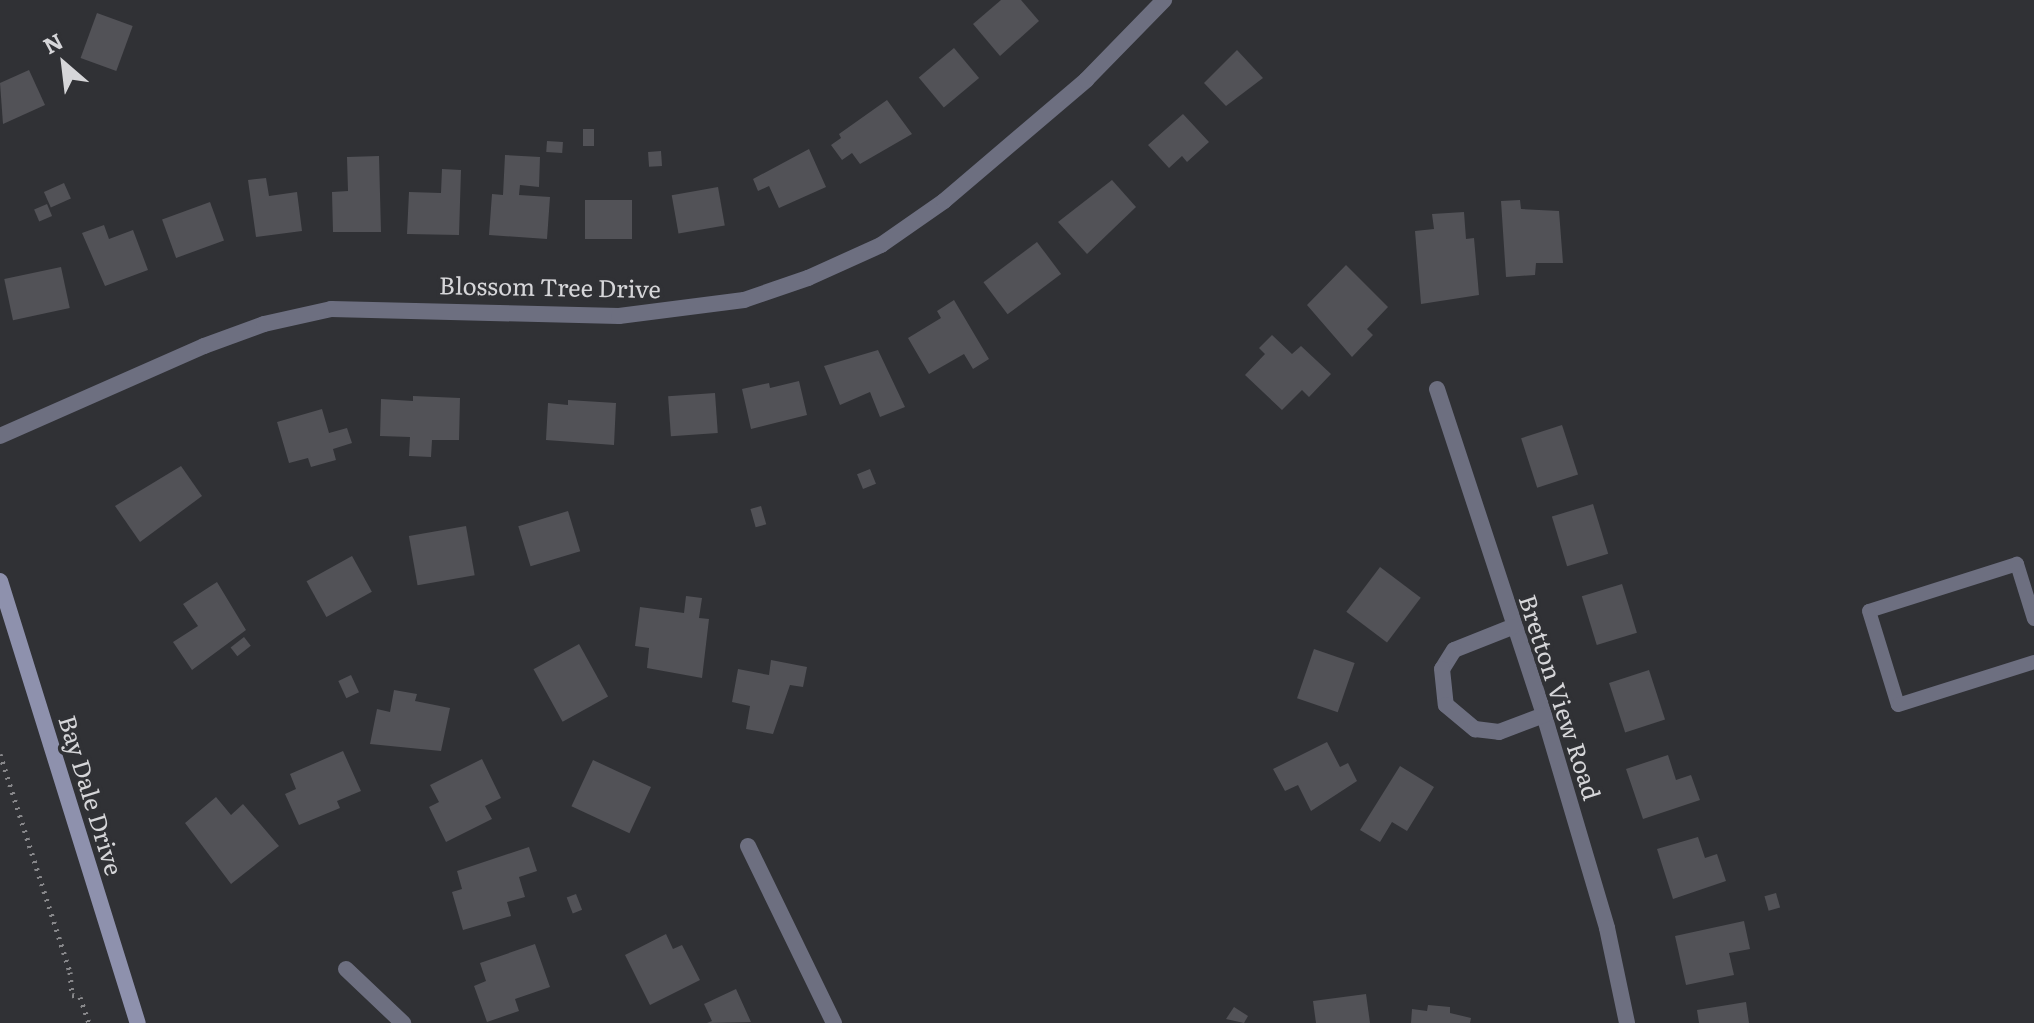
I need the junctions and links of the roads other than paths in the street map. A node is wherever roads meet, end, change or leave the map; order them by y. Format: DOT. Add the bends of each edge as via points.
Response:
graph roads {
  1 [pos="1164,0"];
  2 [pos="1437,389"];
  3 [pos="0,436"];
  4 [pos="0,581"];
  5 [pos="2034,619"];
  6 [pos="1512,627"];
  7 [pos="2034,662"];
  8 [pos="1544,715"];
  9 [pos="748,846"];
  10 [pos="346,969"];
  11 [pos="138,1023"];
  12 [pos="403,1023"];
  13 [pos="834,1023"];
  14 [pos="1627,1023"];
  1 -- 3 [label="street, Blossom Tree Drive" via="1086,80 944,201 881,245 808,278 744,300 619,316 331,309 264,324 204,346"];
  2 -- 6 [label="street, Bretton View Road"];
  4 -- 11 [label="street, Bay Dale Drive"];
  5 -- 7 [label="lane" via="2017,564 1869,611 1898,705"];
  6 -- 8 [label="street, Bretton View Road"];
  6 -- 8 [label="street" via="1454,650 1442,669 1446,705 1475,729 1499,732"];
  8 -- 14 [label="street, Bretton View Road" via="1607,928"];
  9 -- 13 [label="street"];
  10 -- 12 [label="street"];
}
